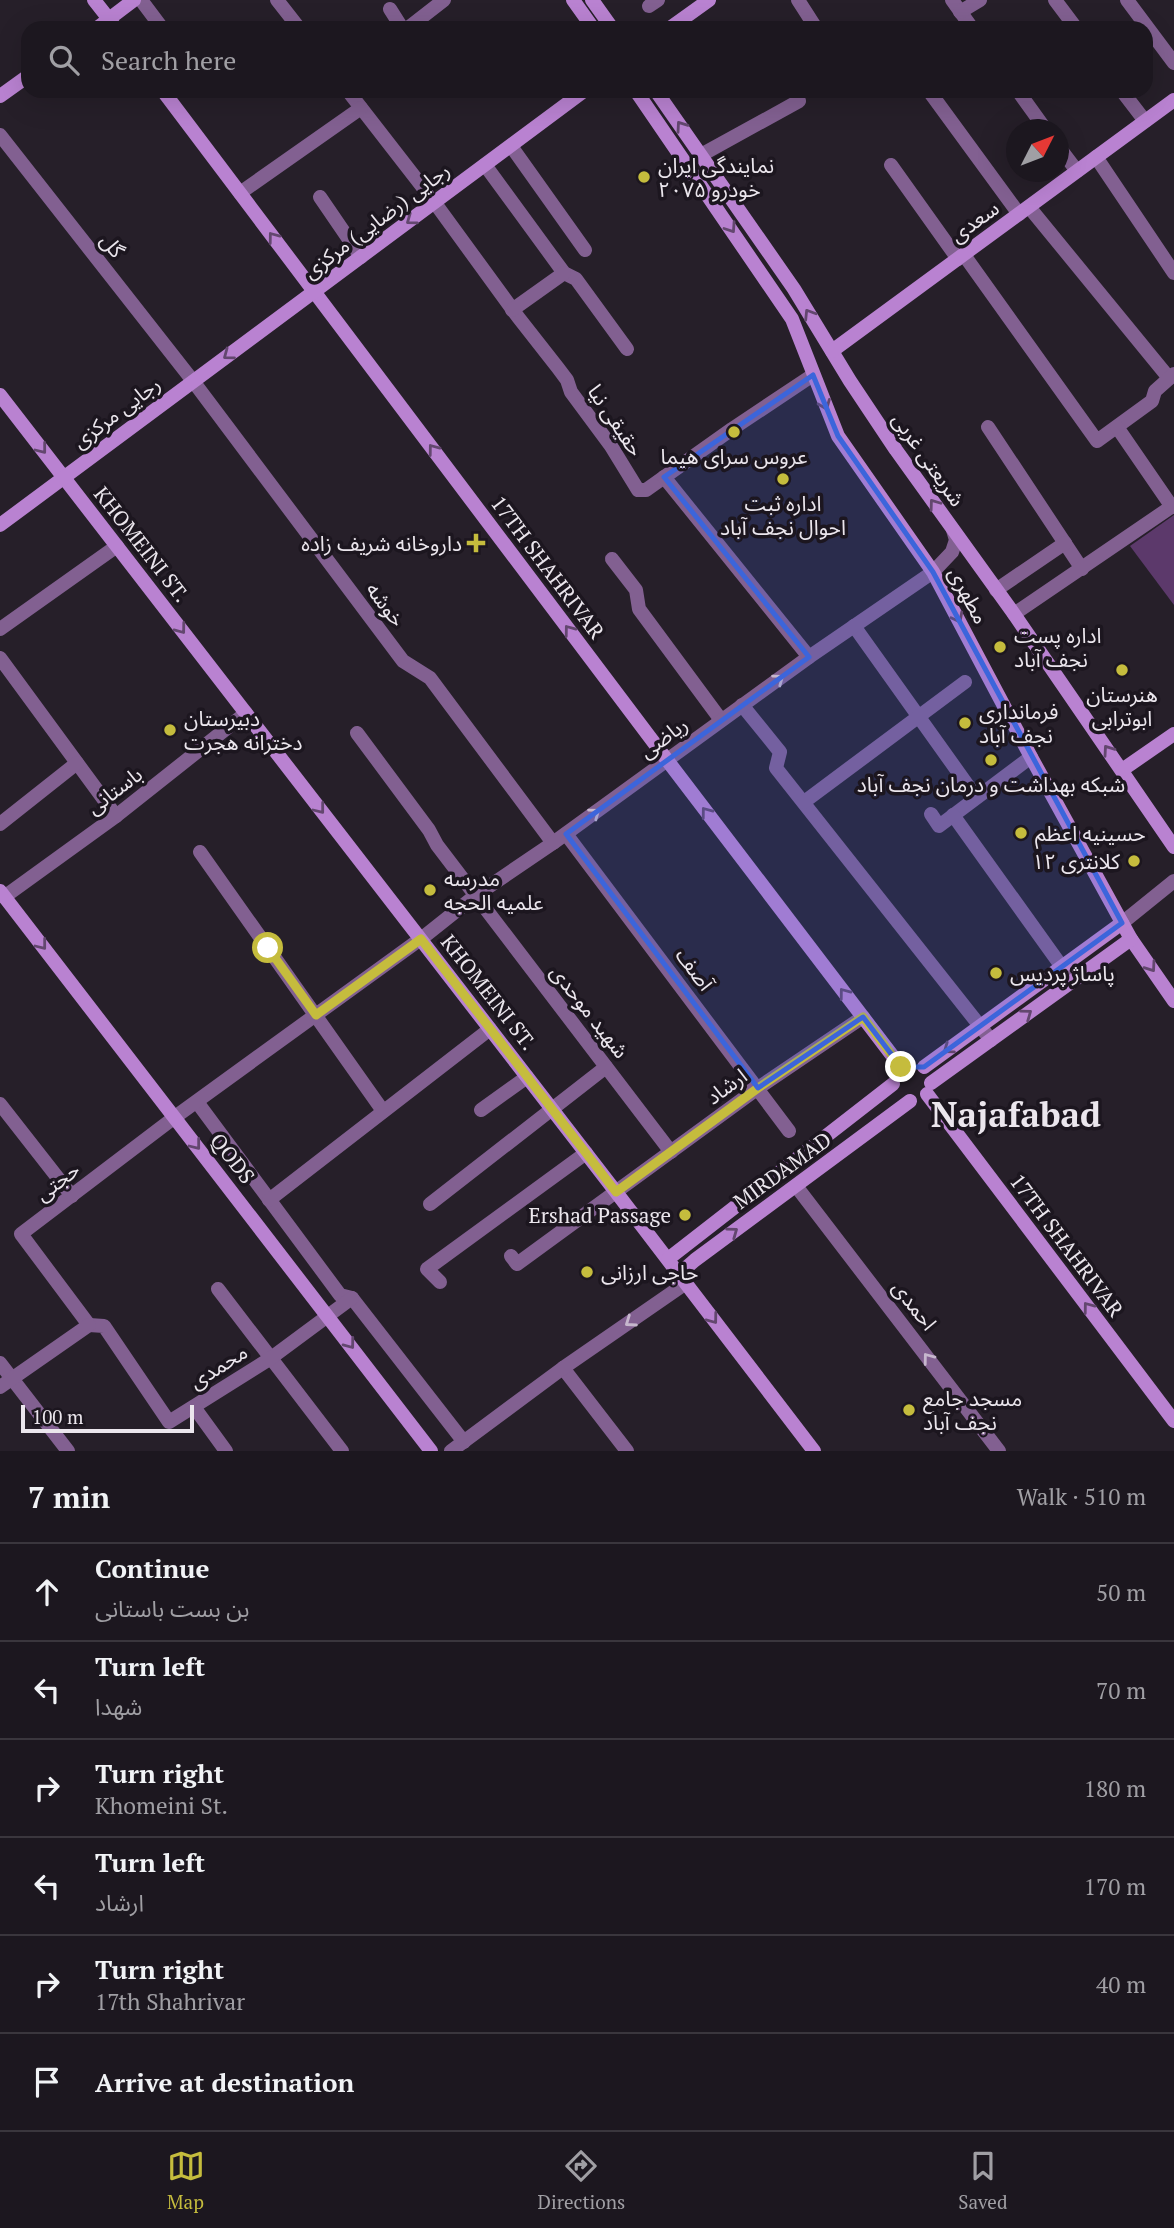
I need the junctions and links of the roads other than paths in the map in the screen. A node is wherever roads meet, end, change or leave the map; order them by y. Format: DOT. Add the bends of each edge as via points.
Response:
graph roads {
  1 [pos="94,0"];
  2 [pos="134,0"];
  3 [pos="141,0"];
  4 [pos="277,0"];
  5 [pos="444,0"];
  6 [pos="573,0"];
  7 [pos="592,0"];
  8 [pos="709,0"];
  9 [pos="798,0"];
  10 [pos="980,0"];
  11 [pos="1055,0"];
  12 [pos="1127,0"];
  13 [pos="956,6"];
  14 [pos="390,9"];
  15 [pos="105,21"];
  16 [pos="111,21"];
  17 [pos="157,21"];
  18 [pos="294,21"];
  19 [pos="398,21"];
  20 [pos="417,21"];
  21 [pos="588,21"];
  22 [pos="607,21"];
  23 [pos="680,21"];
  24 [pos="812,21"];
  25 [pos="967,21"];
  26 [pos="1071,21"];
  27 [pos="1143,21"];
  28 [pos="1153,35"];
  29 [pos="1174,63"];
  30 [pos="21,81"];
  31 [pos="0,96"];
  32 [pos="168,98"];
  33 [pos="353,98"];
  34 [pos="575,98"];
  35 [pos="641,98"];
  36 [pos="661,98"];
  37 [pos="935,98"];
  38 [pos="1023,98"];
  39 [pos="1127,98"];
  40 [pos="799,101"];
  41 [pos="1172,105"];
  42 [pos="361,108"];
  43 [pos="1038,119"];
  44 [pos="1145,121"];
  45 [pos="0,135"];
  46 [pos="511,146"];
  47 [pos="701,155"];
  48 [pos="1096,157"];
  49 [pos="1069,160"];
  50 [pos="485,165"];
  51 [pos="891,165"];
  52 [pos="1077,171"];
  53 [pos="240,193"];
  54 [pos="320,197"];
  55 [pos="435,203"];
  56 [pos="1024,211"];
  57 [pos="585,250"];
  58 [pos="361,257"];
  59 [pos="961,257"];
  60 [pos="564,273"];
  61 [pos="1174,273"];
  62 [pos="314,292"];
  63 [pos="512,310"];
  64 [pos="627,349"];
  65 [pos="832,351"];
  66 [pos="813,375"];
  67 [pos="1171,376"];
  68 [pos="193,381"];
  69 [pos="0,395"];
  70 [pos="988,427"];
  71 [pos="1117,427"];
  72 [pos="64,477"];
  73 [pos="664,477"];
  74 [pos="1173,506"];
  75 [pos="0,525"];
  76 [pos="954,530"];
  77 [pos="1065,543"];
  78 [pos="117,546"];
  79 [pos="974,558"];
  80 [pos="612,559"];
  81 [pos="1082,569"];
  82 [pos="935,570"];
  83 [pos="996,590"];
  84 [pos="1014,614"];
  85 [pos="854,626"];
  86 [pos="0,629"];
  87 [pos="808,657"];
  88 [pos="0,658"];
  89 [pos="965,682"];
  90 [pos="742,705"];
  91 [pos="246,713"];
  92 [pos="918,717"];
  93 [pos="722,720"];
  94 [pos="357,733"];
  95 [pos="1174,734"];
  96 [pos="1031,757"];
  97 [pos="667,760"];
  98 [pos="77,763"];
  99 [pos="1122,770"];
  100 [pos="976,797"];
  101 [pos="804,802"];
  102 [pos="931,814"];
  103 [pos="953,815"];
  104 [pos="116,816"];
  105 [pos="0,824"];
  106 [pos="559,838"];
  107 [pos="1174,847"];
  108 [pos="200,852"];
  109 [pos="1174,881"];
  110 [pos="2,894"];
  111 [pos="475,896"];
  112 [pos="1139,910"];
  113 [pos="1122,922"];
  114 [pos="421,939"];
  115 [pos="1131,939"];
  116 [pos="1062,965"];
  117 [pos="1072,981"];
  118 [pos="1174,1001"];
  119 [pos="316,1015"];
  120 [pos="863,1017"];
  121 [pos="980,1026"];
  122 [pos="490,1028"];
  123 [pos="991,1040"];
  124 [pos="606,1067"];
  125 [pos="901,1067"];
  126 [pos="924,1067"];
  127 [pos="527,1077"];
  128 [pos="893,1084"];
  129 [pos="758,1088"];
  130 [pos="929,1089"];
  131 [pos="910,1101"];
  132 [pos="197,1102"];
  133 [pos="0,1104"];
  134 [pos="551,1108"];
  135 [pos="481,1110"];
  136 [pos="383,1111"];
  137 [pos="176,1117"];
  138 [pos="789,1131"];
  139 [pos="671,1152"];
  140 [pos="586,1153"];
  141 [pos="796,1186"];
  142 [pos="616,1192"];
  143 [pos="72,1196"];
  144 [pos="269,1200"];
  145 [pos="430,1204"];
  146 [pos="511,1256"];
  147 [pos="668,1259"];
  148 [pos="683,1278"];
  149 [pos="440,1282"];
  150 [pos="218,1289"];
  151 [pos="352,1297"];
  152 [pos="327,1315"];
  153 [pos="89,1325"];
  154 [pos="271,1358"];
  155 [pos="0,1363"];
  156 [pos="563,1368"];
  157 [pos="6,1383"];
  158 [pos="194,1407"];
  159 [pos="1174,1421"];
  160 [pos="464,1442"];
  161 [pos="68,1451"];
  162 [pos="226,1451"];
  163 [pos="342,1451"];
  164 [pos="431,1451"];
  165 [pos="452,1451"];
  166 [pos="627,1451"];
  167 [pos="814,1451"];
  168 [pos="999,1451"];
  1 -- 15 [label="street"];
  2 -- 16 [label="street"];
  3 -- 17 [label="street"];
  4 -- 18 [label="street"];
  5 -- 20 [label="street"];
  6 -- 21 [label="street"];
  7 -- 22 [label="street"];
  8 -- 23 [label="street"];
  9 -- 24 [label="street"];
  10 -- 13 [label="street"];
  11 -- 26 [label="street"];
  12 -- 27 [label="street"];
  13 -- 25 [label="street"];
  14 -- 19 [label="street"];
  28 -- 29 [label="street"];
  30 -- 31 [label="street"];
  32 -- 53 [label="street, 17TH SHAHRIVAR"];
  33 -- 42 [label="street, حقیقی نیا"];
  34 -- 46 [label="street, رجایی (رضایی) مرکزی"];
  35 -- 66 [label="street, مطهری, one-way" via="792,318"];
  47 -- 36 [label="street, شریعتی غربی, one-way"];
  37 -- 56 [label="street"];
  38 -- 43 [label="street"];
  39 -- 44 [label="street"];
  40 -- 47 [label="street"];
  41 -- 44 [label="street, سعدی"];
  42 -- 53 [label="street"];
  42 -- 55 [label="street, حقیقی نیا"];
  44 -- 48 [label="street, سعدی"];
  45 -- 68 [label="street, گل"];
  46 -- 50 [label="street, رجایی (رضایی) مرکزی"];
  46 -- 57 [label="street"];
  65 -- 47 [label="street, شریعتی غربی, one-way"];
  48 -- 52 [label="street, سعدی"];
  48 -- 61 [label="street"];
  49 -- 52 [label="street"];
  50 -- 55 [label="street, رجایی (رضایی) مرکزی"];
  50 -- 60 [label="street"];
  51 -- 59 [label="street"];
  52 -- 56 [label="street, سعدی"];
  62 -- 53 [label="street, 17TH SHAHRIVAR, one-way"];
  54 -- 58 [label="street"];
  55 -- 58 [label="street, رجایی (رضایی) مرکزی, one-way"];
  55 -- 63 [label="street, حقیقی نیا"];
  56 -- 59 [label="street, سعدی"];
  56 -- 67 [label="street"];
  58 -- 62 [label="street, رجایی (رضایی) مرکزی"];
  59 -- 65 [label="street, سعدی"];
  59 -- 71 [label="street" via="1097,441"];
  60 -- 63 [label="street"];
  60 -- 64 [label="street" via="576,279"];
  62 -- 68 [label="street, رجایی (رضایی) مرکزی, one-way"];
  97 -- 62 [label="street, 17TH SHAHRIVAR, one-way"];
  63 -- 73 [label="street, حقیقی نیا" via="567,380 638,490 646,490"];
  76 -- 65 [label="street, شریعتی غربی, one-way" via="895,450"];
  66 -- 73 [label="street, حقیقی نیا"];
  66 -- 82 [label="street, مطهری, one-way" via="838,436"];
  67 -- 71 [label="street" via="1155,391 1152,401"];
  68 -- 72 [label="street, رجایی مرکزی"];
  68 -- 106 [label="street, خوشه" via="403,661 430,678"];
  69 -- 72 [label="street, KHOMEINI ST., one-way"];
  70 -- 77 [label="street"];
  71 -- 74 [label="street"];
  72 -- 75 [label="street, رجایی مرکزی"];
  72 -- 78 [label="street, KHOMEINI ST."];
  73 -- 87 [label="street"];
  74 -- 81 [label="street"];
  76 -- 79 [label="street, شریعتی غربی"];
  76 -- 82 [label="street" via="952,552"];
  77 -- 81 [label="street"];
  77 -- 83 [label="street"];
  78 -- 86 [label="street"];
  78 -- 91 [label="street, KHOMEINI ST., one-way"];
  79 -- 82 [label="street" via="963,555 954,559 940,576"];
  79 -- 83 [label="street, شریعتی غربی"];
  80 -- 93 [label="street" via="636,590 639,608"];
  81 -- 84 [label="street"];
  82 -- 85 [label="street, ریاضی"];
  82 -- 96 [label="street, مطهری, one-way"];
  83 -- 84 [label="street, شریعتی غربی"];
  99 -- 84 [label="street, شریعتی غربی, one-way"];
  85 -- 87 [label="street, ریاضی"];
  85 -- 92 [label="street"];
  90 -- 87 [label="street, ریاضی, one-way"];
  88 -- 98 [label="street"];
  89 -- 92 [label="street"];
  90 -- 93 [label="street, ریاضی"];
  90 -- 101 [label="street" via="780,752 776,768"];
  91 -- 104 [label="street, باستانی"];
  91 -- 114 [label="street, KHOMEINI ST., one-way"];
  92 -- 100 [label="street"];
  92 -- 101 [label="street"];
  93 -- 97 [label="street, ریاضی"];
  94 -- 111 [label="street, شهید موحدی"];
  95 -- 99 [label="street"];
  96 -- 100 [label="street"];
  96 -- 113 [label="street, مطهری"];
  106 -- 97 [label="street, ریاضی, one-way"];
  120 -- 97 [label="street, 17TH SHAHRIVAR, one-way"];
  98 -- 104 [label="street"];
  98 -- 105 [label="street"];
  99 -- 107 [label="street, شریعتی غربی"];
  100 -- 103 [label="street"];
  101 -- 121 [label="street"];
  102 -- 103 [label="street" via="939,826"];
  103 -- 116 [label="street"];
  104 -- 110 [label="street, باستانی"];
  106 -- 111 [label="street, ریاضی"];
  106 -- 129 [label="street, آصف"];
  108 -- 119 [label="street"];
  109 -- 112 [label="street"];
  110 -- 137 [label="street, QODS, one-way"];
  111 -- 114 [label="street, ریاضی"];
  111 -- 124 [label="street, شهید موحدی"];
  112 -- 113 [label="street"];
  112 -- 115 [label="street"];
  113 -- 115 [label="street, مطهری"];
  113 -- 116 [label="street"];
  114 -- 119 [label="street, ریاضی"];
  114 -- 122 [label="street, KHOMEINI ST."];
  115 -- 117 [label="street"];
  115 -- 118 [label="street, مطهری, one-way"];
  116 -- 117 [label="street"];
  116 -- 121 [label="street"];
  123 -- 117 [label="street, one-way"];
  119 -- 132 [label="street, حجتی"];
  119 -- 136 [label="street"];
  120 -- 125 [label="street, 17TH SHAHRIVAR"];
  120 -- 129 [label="street, ارشاد"];
  121 -- 123 [label="street"];
  121 -- 126 [label="street, one-way"];
  122 -- 127 [label="street, KHOMEINI ST."];
  122 -- 136 [label="street"];
  123 -- 130 [label="street"];
  124 -- 134 [label="street"];
  124 -- 139 [label="street, شهید موحدی"];
  125 -- 126 [label="street" via="912,1063"];
  125 -- 128 [label="street"];
  126 -- 130 [label="street" via="931,1077"];
  127 -- 134 [label="street, KHOMEINI ST."];
  127 -- 135 [label="street"];
  128 -- 131 [label="street" via="899,1096"];
  128 -- 147 [label="street"];
  129 -- 138 [label="street, آصف"];
  129 -- 139 [label="street, ارشاد"];
  130 -- 131 [label="street"];
  159 -- 130 [label="street, 17TH SHAHRIVAR, one-way"];
  131 -- 141 [label="street, MIRDAMAD"];
  132 -- 137 [label="street, حجتی"];
  132 -- 144 [label="street"];
  133 -- 143 [label="street"];
  134 -- 140 [label="street, KHOMEINI ST."];
  134 -- 145 [label="street"];
  136 -- 144 [label="street"];
  137 -- 143 [label="street, حجتی"];
  137 -- 152 [label="street, QODS, one-way"];
  139 -- 142 [label="street, ارشاد"];
  140 -- 142 [label="street, KHOMEINI ST."];
  140 -- 149 [label="street" via="428,1269"];
  148 -- 141 [label="street, MIRDAMAD, one-way" via="695,1259"];
  168 -- 141 [label="street, احمدی, one-way"];
  142 -- 146 [label="street, ارشاد" via="517,1264"];
  142 -- 147 [label="street, KHOMEINI ST."];
  143 -- 153 [label="street, حجتی" via="21,1234"];
  144 -- 151 [label="street" via="340,1295"];
  147 -- 148 [label="street, KHOMEINI ST."];
  148 -- 156 [label="street, one-way"];
  148 -- 167 [label="street, KHOMEINI ST., one-way"];
  150 -- 154 [label="street"];
  151 -- 152 [label="street, محمدی"];
  151 -- 160 [label="street"];
  152 -- 154 [label="street, محمدی"];
  152 -- 164 [label="street, QODS, one-way"];
  153 -- 157 [label="street"];
  153 -- 158 [label="street, محمدی" via="104,1326 169,1422"];
  154 -- 158 [label="street, محمدی"];
  154 -- 163 [label="street"];
  155 -- 157 [label="street"];
  156 -- 160 [label="street"];
  156 -- 166 [label="street"];
  157 -- 161 [label="street"];
  158 -- 162 [label="street"];
  160 -- 165 [label="street"];
}
